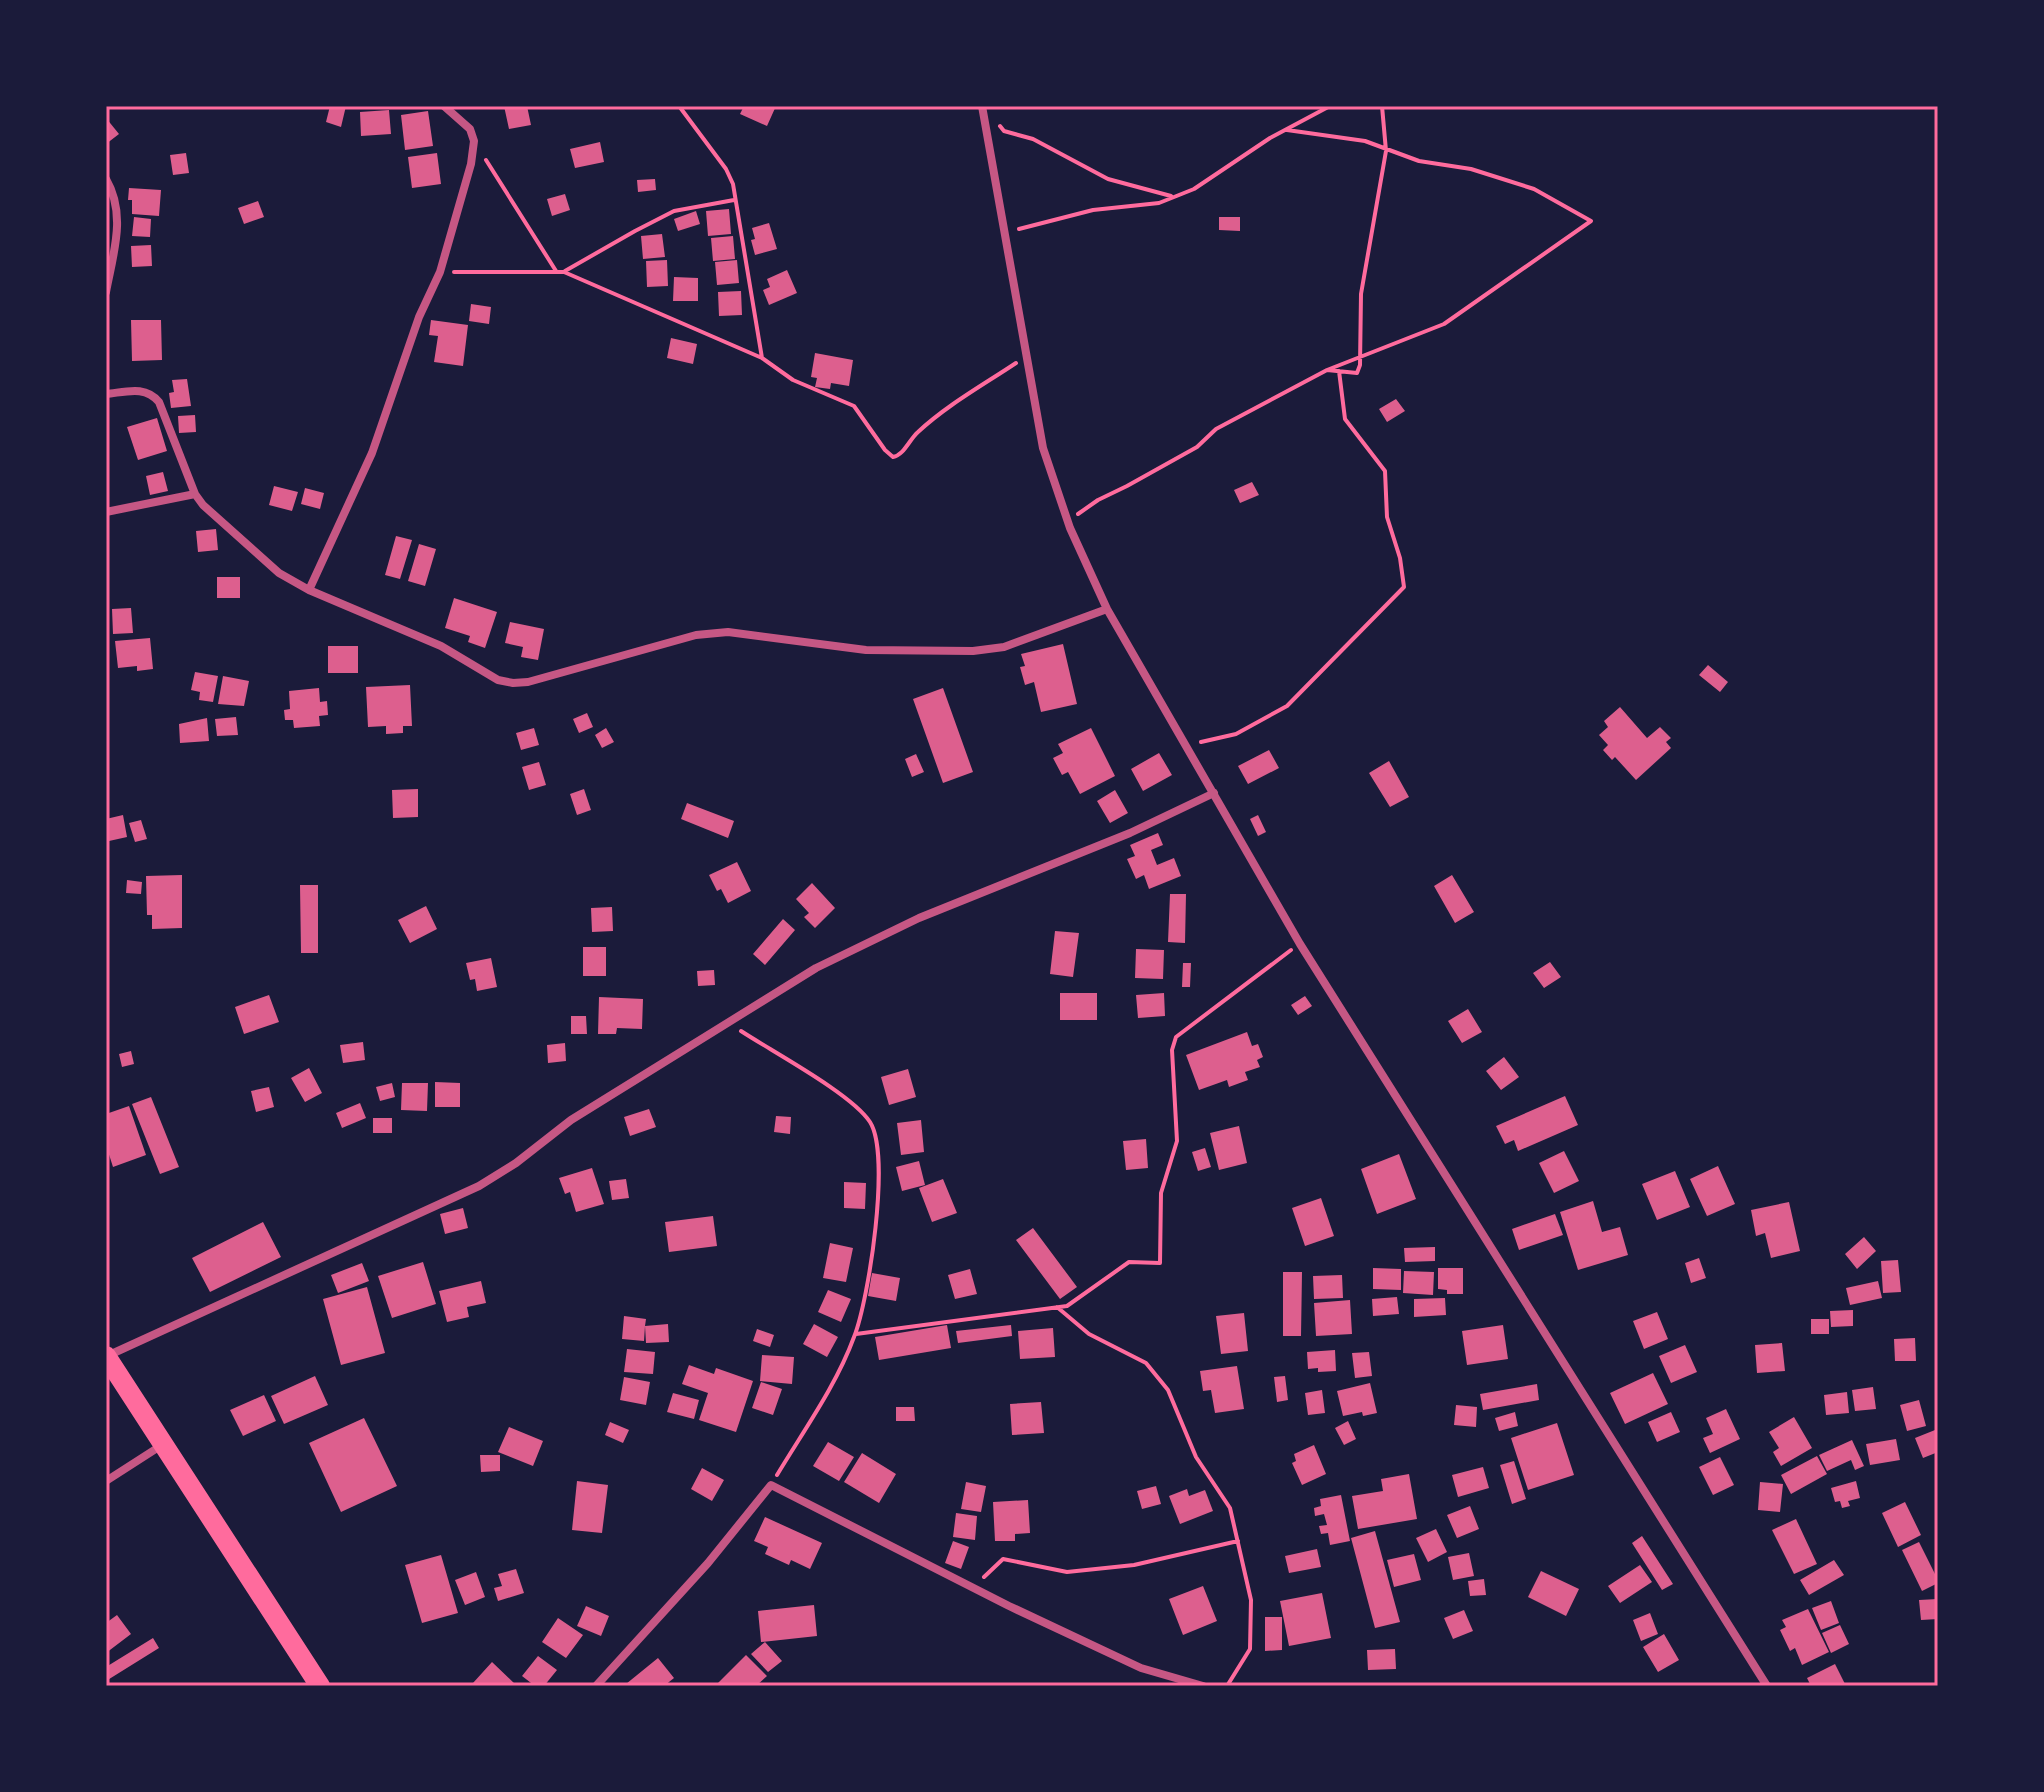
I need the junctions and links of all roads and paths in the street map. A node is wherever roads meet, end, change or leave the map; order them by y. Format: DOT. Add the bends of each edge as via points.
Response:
graph roads {
  1 [pos="444,106"];
  2 [pos="679,106"];
  3 [pos="982,106"];
  4 [pos="1330,106"];
  5 [pos="1382,106"];
  6 [pos="997,123"];
  7 [pos="1287,130"];
  8 [pos="474,141"];
  9 [pos="1386,151"];
  10 [pos="106,179"];
  11 [pos="1174,197"];
  12 [pos="734,200"];
  13 [pos="1005,232"];
  14 [pos="556,271"];
  15 [pos="440,272"];
  16 [pos="564,272"];
  17 [pos="106,292"];
  18 [pos="1027,356"];
  19 [pos="762,358"];
  20 [pos="1360,358"];
  21 [pos="1327,370"];
  22 [pos="1339,371"];
  23 [pos="106,394"];
  24 [pos="195,494"];
  25 [pos="106,512"];
  26 [pos="1068,521"];
  27 [pos="309,590"];
  28 [pos="1107,609"];
  29 [pos="1187,745"];
  30 [pos="1214,793"];
  31 [pos="1300,944"];
  32 [pos="726,1022"];
  33 [pos="1057,1307"];
  34 [pos="856,1334"];
  35 [pos="106,1356"];
  36 [pos="163,1444"];
  37 [pos="106,1481"];
  38 [pos="771,1485"];
  39 [pos="1238,1541"];
  40 [pos="973,1587"];
  41 [pos="320,1686"];
  42 [pos="596,1686"];
  43 [pos="1203,1686"];
  44 [pos="1227,1686"];
  45 [pos="1767,1686"];
  1 -- 8 [label="street" via="470,129"];
  2 -- 12 [label="path" via="726,169"];
  3 -- 13 [label="street"];
  4 -- 7 [label="path"];
  5 -- 9 [label="path"];
  6 -- 11 [label="path" via="1108,179"];
  7 -- 9 [label="path" via="1365,141"];
  7 -- 11 [label="path"];
  8 -- 14 [label="path"];
  8 -- 15 [label="street"];
  9 -- 20 [label="path" via="1361,294"];
  9 -- 20 [label="path" via="1534,189 1591,221 1444,324"];
  10 -- 17 [label="street" via="119,216"];
  11 -- 13 [label="path"];
  12 -- 16 [label="path" via="674,211"];
  12 -- 19 [label="path"];
  13 -- 18 [label="street"];
  14 -- 15 [label="path"];
  14 -- 16 [label="path"];
  15 -- 27 [label="street" via="372,453"];
  16 -- 19 [label="path"];
  18 -- 19 [label="path" via="949,407 916,433 897,457 885,450 854,406 793,380"];
  18 -- 26 [label="street" via="1043,448"];
  20 -- 21 [label="path"];
  20 -- 22 [label="path" via="1357,373"];
  21 -- 22 [label="path"];
  21 -- 26 [label="path" via="1216,429 1197,447"];
  22 -- 29 [label="path" via="1345,419 1385,471 1387,517 1404,587 1287,706 1236,734"];
  23 -- 24 [label="street" via="151,393"];
  24 -- 25 [label="street"];
  24 -- 27 [label="street" via="279,573"];
  26 -- 28 [label="street"];
  27 -- 28 [label="street" via="513,683 696,635 728,632 866,650 973,651 1004,647"];
  28 -- 29 [label="street"];
  29 -- 30 [label="street"];
  30 -- 31 [label="street"];
  30 -- 32 [label="street" via="1130,833 919,918 816,968"];
  31 -- 33 [label="path" via="1176,1037 1172,1050 1177,1141 1161,1193 1160,1263 1129,1262 1067,1306"];
  31 -- 45 [label="street"];
  32 -- 34 [label="path" via="858,1106 872,1125 880,1191"];
  32 -- 35 [label="street" via="571,1120 479,1186"];
  33 -- 34 [label="path"];
  33 -- 39 [label="path" via="1089,1334 1146,1363 1168,1390 1196,1457 1230,1508"];
  34 -- 38 [label="path" via="836,1379"];
  35 -- 36 [label="highway"];
  36 -- 37 [label="street"];
  36 -- 41 [label="highway"];
  38 -- 40 [label="street"];
  38 -- 42 [label="street"];
  39 -- 40 [label="path" via="1134,1565 1067,1572 1003,1559"];
  39 -- 44 [label="path" via="1251,1600 1250,1649"];
  40 -- 43 [label="street" via="1141,1668"];
}
